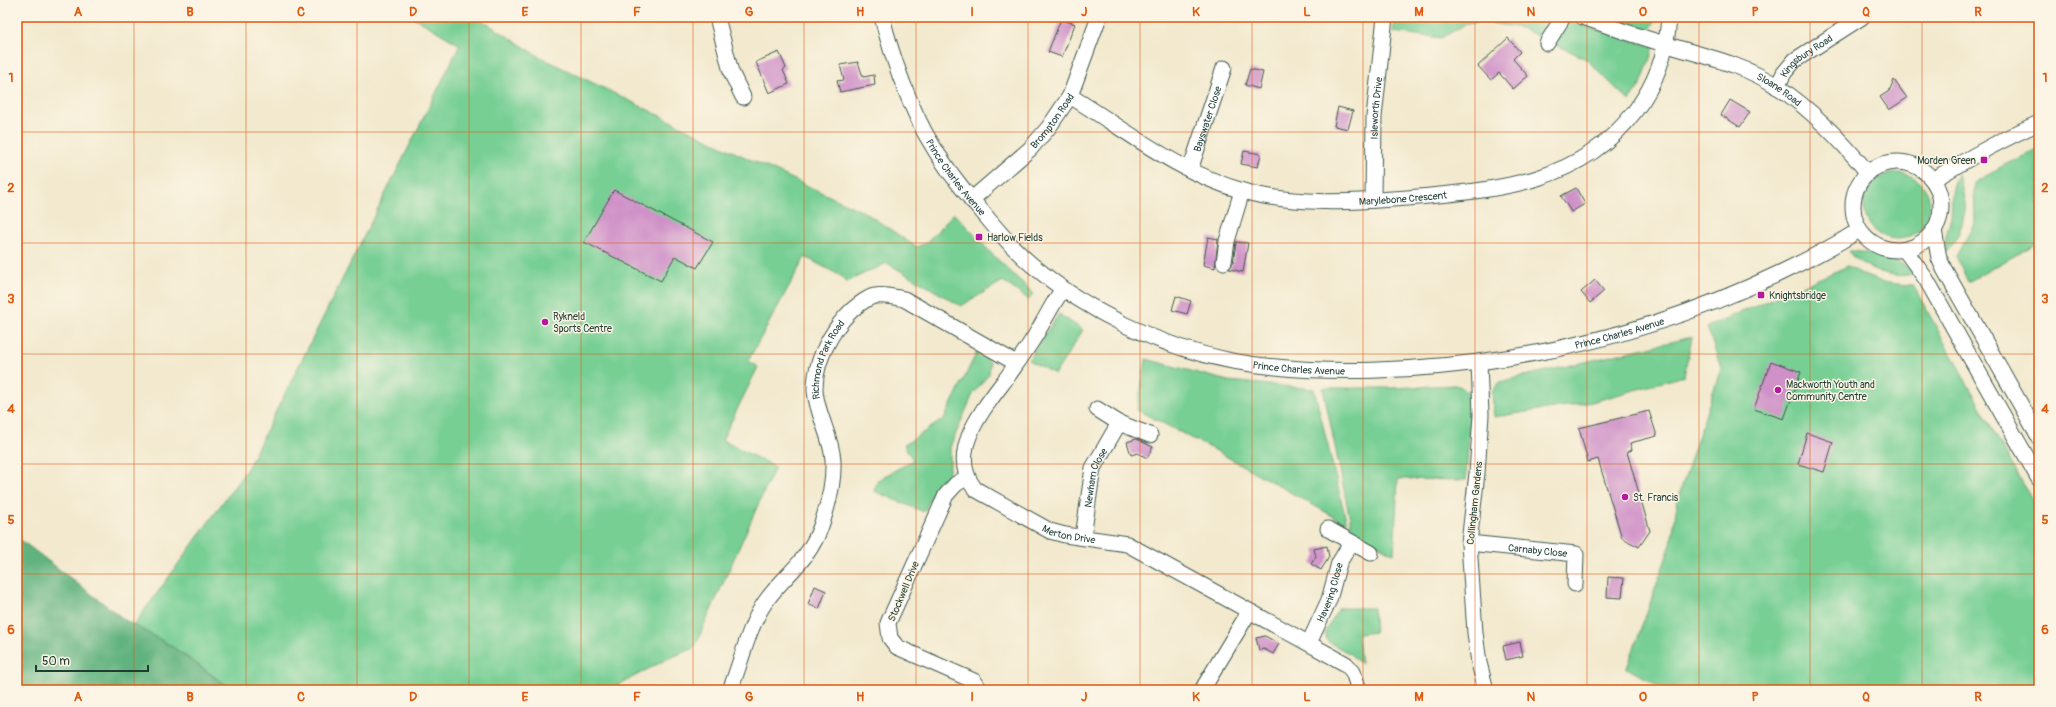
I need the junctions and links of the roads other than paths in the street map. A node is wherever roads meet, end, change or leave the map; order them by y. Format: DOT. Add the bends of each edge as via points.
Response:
graph roads {
  1 [pos="717,17"];
  2 [pos="882,17"];
  3 [pos="1099,17"];
  4 [pos="1385,17"];
  5 [pos="1563,17"];
  6 [pos="1583,17"];
  7 [pos="1669,17"];
  8 [pos="1862,17"];
  9 [pos="1546,43"];
  10 [pos="1665,45"];
  11 [pos="1224,68"];
  12 [pos="1777,87"];
  13 [pos="1070,96"];
  14 [pos="743,97"];
  15 [pos="2039,123"];
  16 [pos="1190,170"];
  17 [pos="1868,173"];
  18 [pos="1933,180"];
  19 [pos="1242,191"];
  20 [pos="972,200"];
  21 [pos="1373,200"];
  22 [pos="1859,230"];
  23 [pos="1934,230"];
  24 [pos="1905,250"];
  25 [pos="1224,262"];
  26 [pos="1063,288"];
  27 [pos="1479,362"];
  28 [pos="1016,363"];
  29 [pos="1097,409"];
  30 [pos="1119,423"];
  31 [pos="1150,435"];
  32 [pos="2039,437"];
  33 [pos="966,478"];
  34 [pos="2039,479"];
  35 [pos="1328,529"];
  36 [pos="1083,537"];
  37 [pos="1351,543"];
  38 [pos="1469,543"];
  39 [pos="1371,553"];
  40 [pos="1575,584"];
  41 [pos="1249,612"];
  42 [pos="1309,643"];
  43 [pos="731,690"];
  44 [pos="980,690"];
  45 [pos="1202,690"];
  46 [pos="1359,690"];
  47 [pos="1486,690"];
  1 -- 14 [label="street" via="731,72"];
  2 -- 20 [label="street, Prince Charles Avenue" via="900,74 926,134 943,162"];
  3 -- 13 [label="street, Brompton Road"];
  4 -- 21 [label="street, Isleworth Drive" via="1374,117"];
  5 -- 9 [label="street"];
  6 -- 10 [label="street, Sloane Road"];
  7 -- 10 [label="street, Marylebone Crescent"];
  8 -- 12 [label="street, Kingsbury Road" via="1795,60"];
  10 -- 12 [label="street, Sloane Road" via="1714,58 1746,70"];
  10 -- 21 [label="street, Marylebone Crescent" via="1653,85 1640,105 1609,140 1577,163 1555,173 1498,187"];
  11 -- 16 [label="street, Bayswater Close"];
  12 -- 17 [label="street, Sloane Road" via="1815,115"];
  13 -- 16 [label="street, Marylebone Crescent"];
  13 -- 20 [label="street, Brompton Road" via="1030,149"];
  15 -- 18 [label="street" via="1971,156"];
  16 -- 19 [label="street, Marylebone Crescent"];
  17 -- 18 [label="street" via="1881,165 1902,162 1923,170"];
  17 -- 22 [label="street" via="1858,185 1853,200"];
  18 -- 23 [label="street" via="1939,192 1941,205 1940,218"];
  19 -- 21 [label="street, Marylebone Crescent" via="1270,198"];
  19 -- 25 [label="street" via="1227,241"];
  20 -- 26 [label="street, Prince Charles Avenue" via="1021,254"];
  22 -- 24 [label="street" via="1879,247"];
  22 -- 27 [label="street, Prince Charles Avenue" via="1792,267 1691,311 1583,344"];
  23 -- 24 [label="street" via="1922,243"];
  23 -- 32 [label="street" via="1939,258 1944,269"];
  24 -- 34 [label="street" via="1933,292"];
  26 -- 27 [label="street, Prince Charles Avenue" via="1087,304 1143,333 1230,360 1312,369 1416,368"];
  26 -- 28 [label="street"];
  27 -- 38 [label="street, Collingham Gardens" via="1481,415"];
  28 -- 33 [label="street" via="978,418 965,449"];
  28 -- 43 [label="street, Richmond Park Road" via="904,299 888,296 870,298 837,327 825,346 817,371 815,392 833,459 833,479 821,526 800,565 766,601 759,613"];
  29 -- 30 [label="street"];
  30 -- 31 [label="street"];
  30 -- 36 [label="street, Newham Close" via="1094,468"];
  33 -- 36 [label="street, Merton Drive" via="975,489 1050,531"];
  33 -- 44 [label="street, Stockwell Drive" via="946,495 888,623 890,638 897,647 974,681"];
  35 -- 37 [label="street"];
  36 -- 41 [label="street, Merton Drive" via="1127,544"];
  37 -- 39 [label="street"];
  37 -- 42 [label="street, Havering Close" via="1339,564 1329,600"];
  38 -- 40 [label="street, Carnaby Close" via="1576,554"];
  38 -- 47 [label="street, Collingham Gardens" via="1475,633"];
  41 -- 42 [label="street, Merton Drive"];
  41 -- 45 [label="street"];
  42 -- 46 [label="street, Merton Drive" via="1346,664 1353,672"];
}
